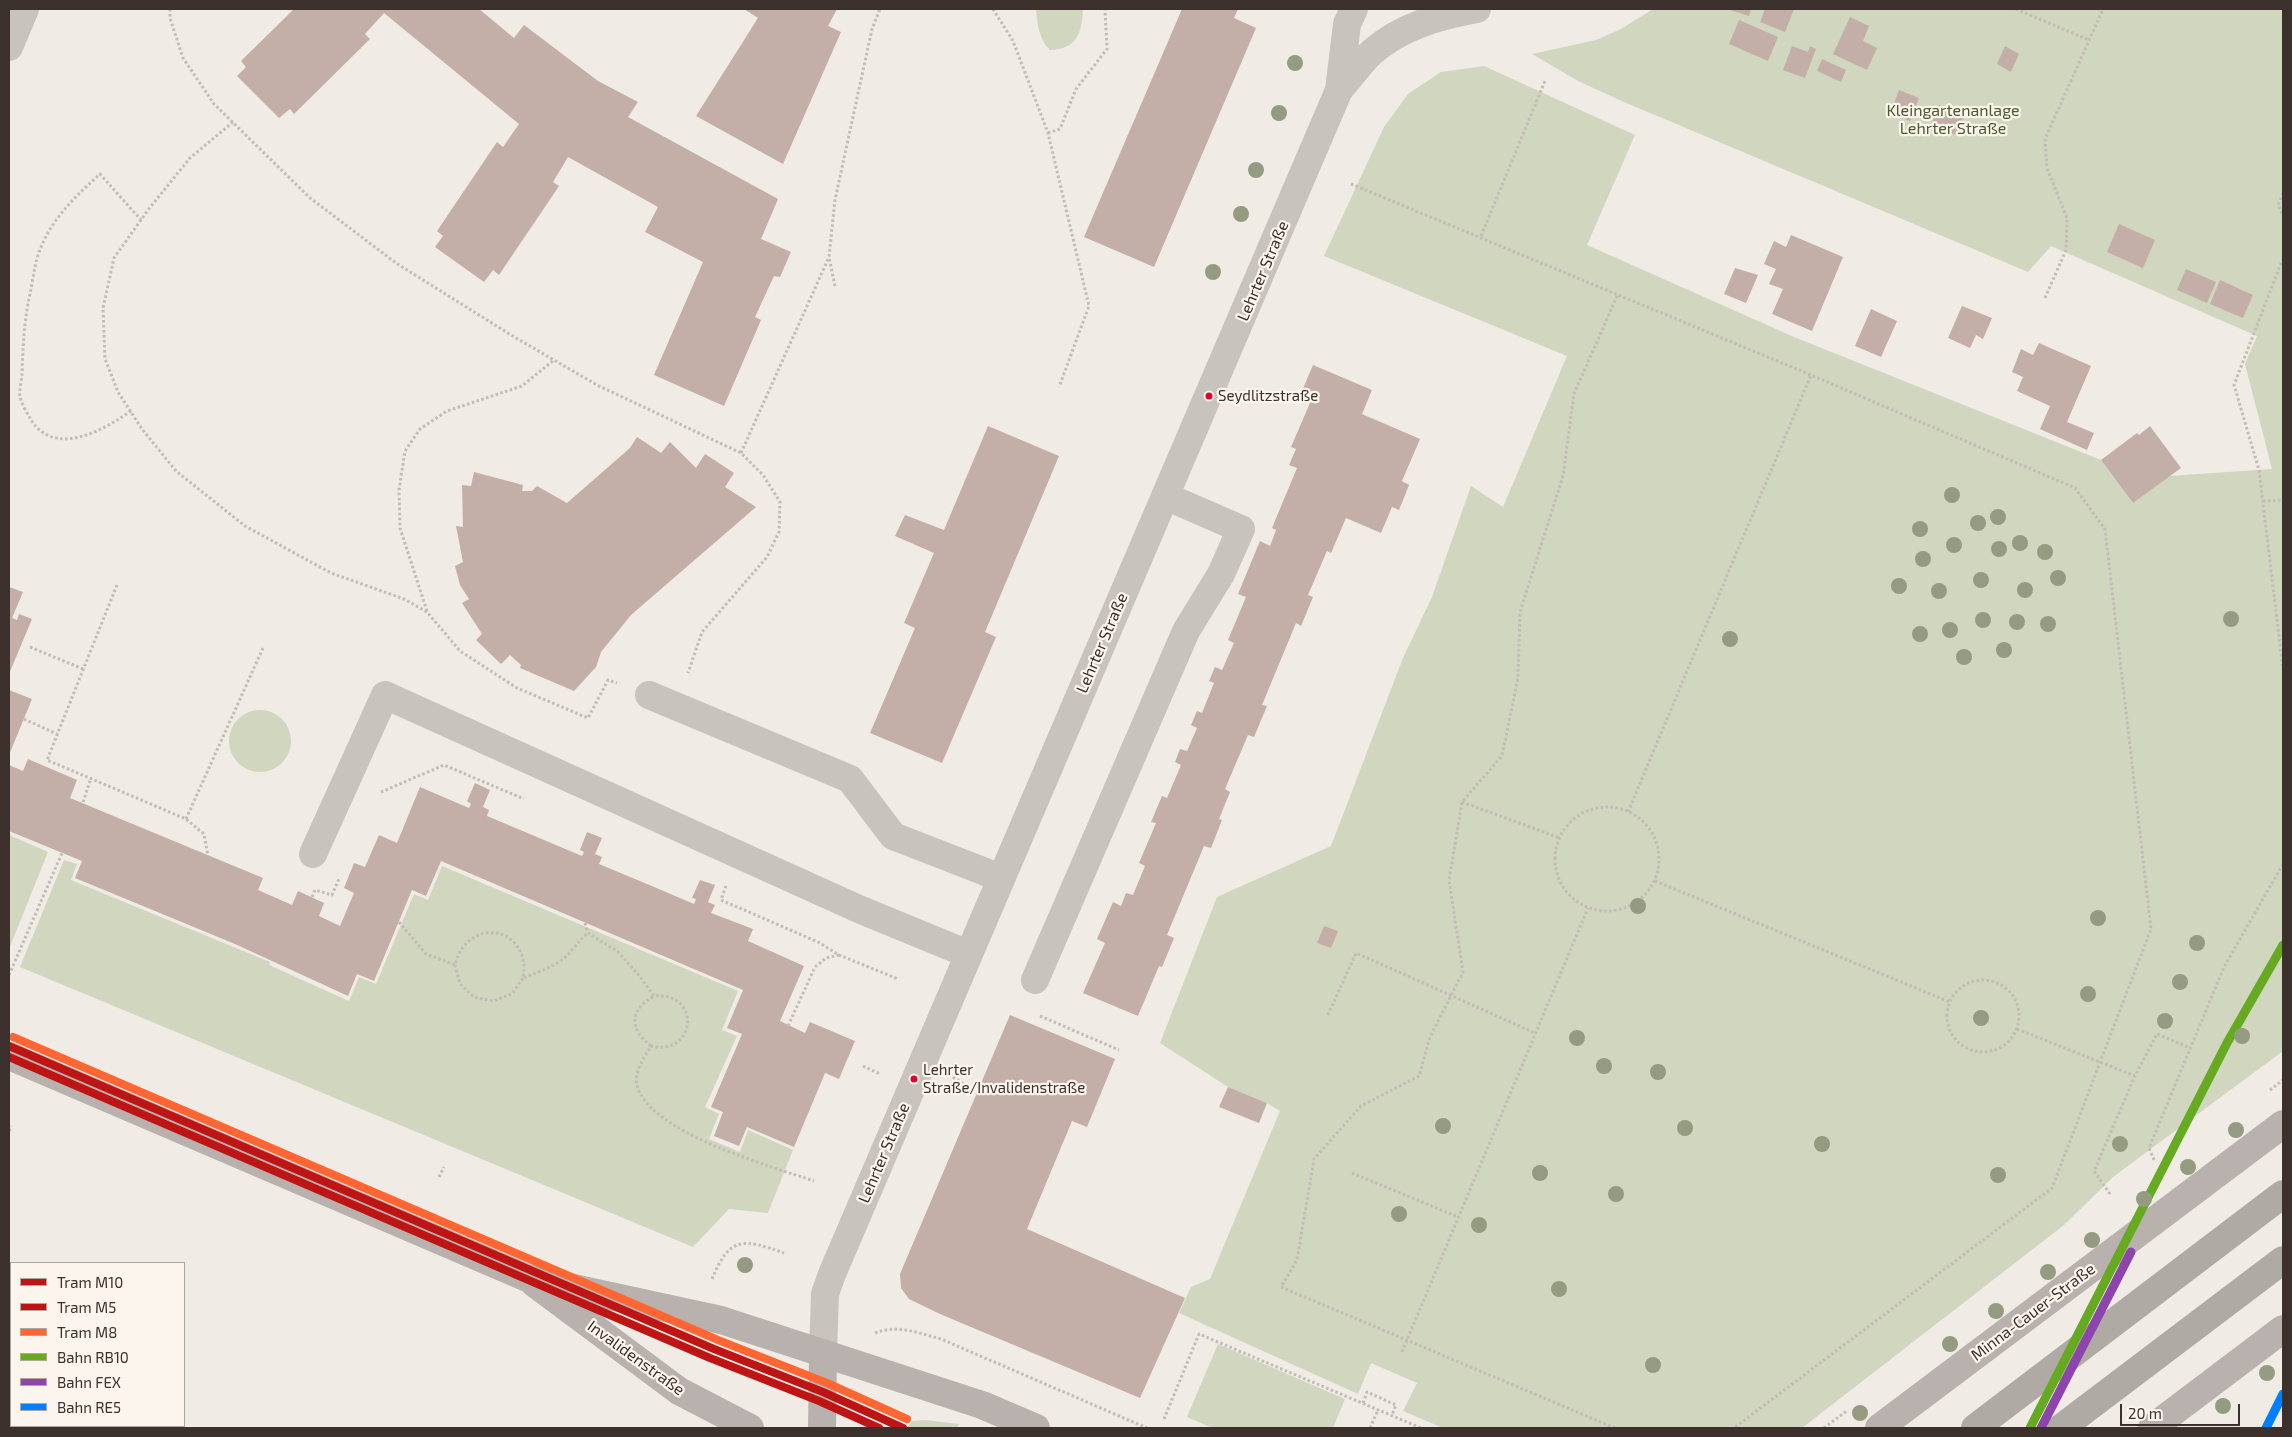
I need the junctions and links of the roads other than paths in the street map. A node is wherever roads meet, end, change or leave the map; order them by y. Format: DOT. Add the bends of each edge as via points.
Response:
graph roads {
  1 [pos="1354,9"];
  2 [pos="1477,9"];
  3 [pos="19,12"];
  4 [pos="9,47"];
  5 [pos="1339,90"];
  6 [pos="1165,496"];
  7 [pos="649,695"];
  8 [pos="313,854"];
  9 [pos="1001,878"];
  10 [pos="968,954"];
  11 [pos="1036,980"];
  12 [pos="9,1056"];
  13 [pos="2283,1124"];
  14 [pos="2283,1194"];
  15 [pos="2283,1260"];
  16 [pos="527,1278"];
  17 [pos="2283,1329"];
  18 [pos="823,1353"];
  19 [pos="750,1428"];
  20 [pos="822,1428"];
  21 [pos="1036,1428"];
  22 [pos="1879,1428"];
  23 [pos="1975,1428"];
  24 [pos="2061,1428"];
  25 [pos="2152,1428"];
  1 -- 5 [label="street" via="1347,24"];
  2 -- 5 [label="street, Lehrter Straße" via="1419,23 1396,36 1371,53"];
  3 -- 4 [label="street"];
  5 -- 6 [label="street, Lehrter Straße"];
  6 -- 9 [label="street, Lehrter Straße"];
  6 -- 11 [label="street" via="1241,528 1221,574 1186,631"];
  7 -- 9 [label="street" via="850,779 893,836"];
  8 -- 10 [label="street" via="385,696 861,910"];
  9 -- 10 [label="street, Lehrter Straße"];
  10 -- 18 [label="street, Lehrter Straße" via="824,1294"];
  12 -- 16 [label="main road, Invalidenstraße"];
  13 -- 22 [label="main road, Minna-Cauer-Straße"];
  14 -- 23 [label="highway"];
  15 -- 24 [label="highway"];
  16 -- 18 [label="main road, Invalidenstraße" via="721,1320"];
  16 -- 19 [label="main road, Invalidenstraße" via="679,1392"];
  17 -- 25 [label="main road"];
  18 -- 20 [label="main road"];
  18 -- 21 [label="main road, Invalidenstraße" via="982,1405"];
}
